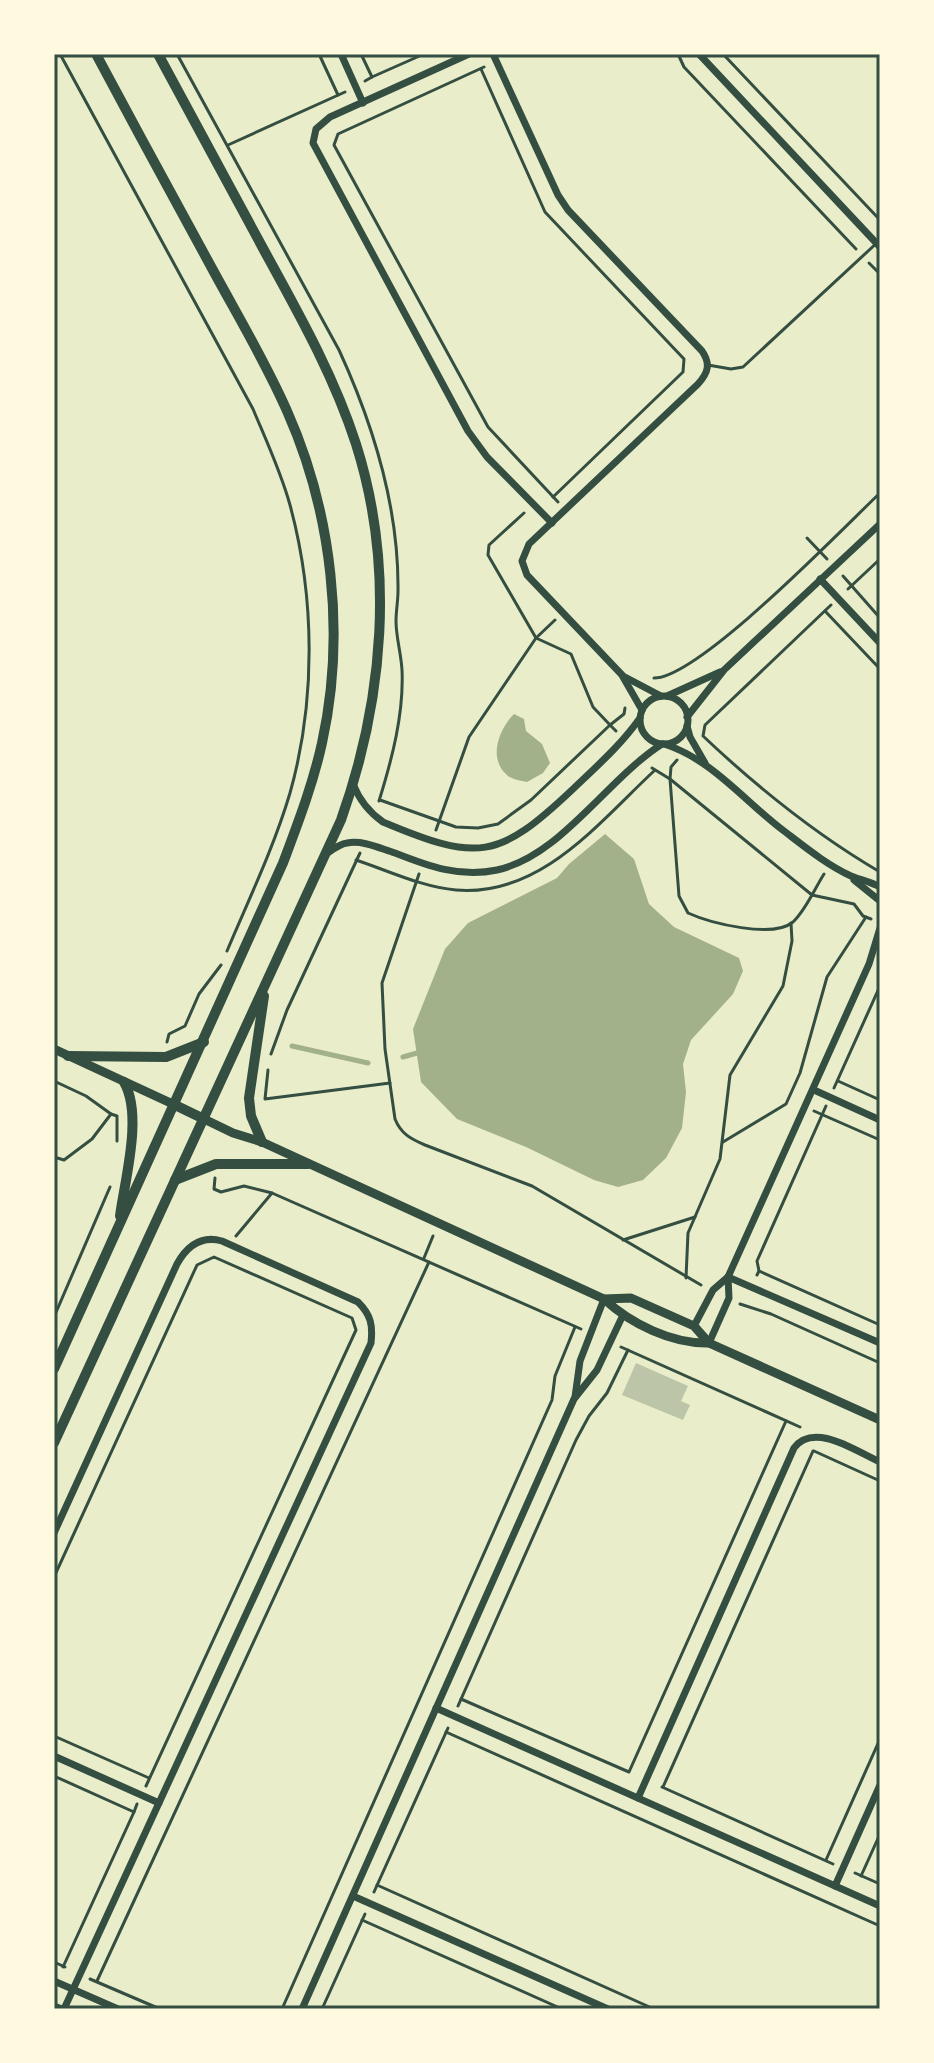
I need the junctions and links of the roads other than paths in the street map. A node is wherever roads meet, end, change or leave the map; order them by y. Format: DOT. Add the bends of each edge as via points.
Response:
graph roads {
  1 [pos="96,54"];
  2 [pos="158,54"];
  3 [pos="341,54"];
  4 [pos="469,54"];
  5 [pos="699,54"];
  6 [pos="495,58"];
  7 [pos="363,103"];
  8 [pos="879,243"];
  9 [pos="708,365"];
  10 [pos="552,523"];
  11 [pos="880,524"];
  12 [pos="820,579"];
  13 [pos="880,643"];
  14 [pos="724,670"];
  15 [pos="623,676"];
  16 [pos="664,696"];
  17 [pos="641,714"];
  18 [pos="687,721"];
  19 [pos="663,744"];
  20 [pos="705,763"];
  21 [pos="353,784"];
  22 [pos="325,855"];
  23 [pos="850,875"];
  24 [pos="880,887"];
  25 [pos="880,901"];
  26 [pos="880,926"];
  27 [pos="880,948"];
  28 [pos="869,964"];
  29 [pos="267,978"];
  30 [pos="204,1042"];
  31 [pos="54,1049"];
  32 [pos="68,1056"];
  33 [pos="124,1082"];
  34 [pos="814,1090"];
  35 [pos="175,1105"];
  36 [pos="204,1119"];
  37 [pos="880,1120"];
  38 [pos="262,1142"];
  39 [pos="308,1164"];
  40 [pos="175,1180"];
  41 [pos="117,1230"];
  42 [pos="728,1277"];
  43 [pos="631,1298"];
  44 [pos="604,1299"];
  45 [pos="623,1315"];
  46 [pos="694,1326"];
  47 [pos="709,1343"];
  48 [pos="880,1343"];
  49 [pos="686,1344"];
  50 [pos="54,1369"];
  51 [pos="574,1399"];
  52 [pos="880,1420"];
  53 [pos="54,1443"];
  54 [pos="880,1462"];
  55 [pos="54,1533"];
  56 [pos="436,1708"];
  57 [pos="54,1756"];
  58 [pos="880,1785"];
  59 [pos="638,1798"];
  60 [pos="159,1803"];
  61 [pos="835,1886"];
  62 [pos="353,1896"];
  63 [pos="880,1906"];
  64 [pos="54,1981"];
  65 [pos="73,1989"];
  66 [pos="54,2006"];
  67 [pos="63,2009"];
  68 [pos="118,2009"];
  69 [pos="302,2009"];
  70 [pos="608,2009"];
  1 -- 30 [label="main road" via="287,410 318,504 333,607 323,740 307,802"];
  2 -- 21 [label="main road" via="317,347 356,446 374,529 380,603 374,692"];
  3 -- 7 [label="street"];
  4 -- 7 [label="street"];
  5 -- 8 [label="street"];
  6 -- 9 [label="street" via="568,210 702,351"];
  7 -- 10 [label="street" via="321,123 313,133 316,149 468,431"];
  8 -- 9 [label="lane" via="743,367"];
  9 -- 10 [label="street" via="698,384"];
  10 -- 15 [label="street" via="525,549 527,575"];
  11 -- 12 [label="street"];
  12 -- 13 [label="street"];
  12 -- 14 [label="street"];
  14 -- 16 [label="street"];
  14 -- 18 [label="street"];
  15 -- 16 [label="street"];
  15 -- 17 [label="street"];
  16 -- 17 [label="street" via="648,702"];
  16 -- 18 [label="street" via="683,706"];
  17 -- 19 [label="street" via="645,736"];
  17 -- 21 [label="street" via="624,741 538,822 493,846 447,846 383,822"];
  18 -- 19 [label="street" via="681,736"];
  18 -- 20 [label="street"];
  19 -- 20 [label="street"];
  19 -- 22 [label="street" via="634,764 550,844 505,868 448,871 364,843 341,844"];
  20 -- 23 [label="street" via="781,829"];
  21 -- 22 [label="main road"];
  22 -- 29 [label="main road"];
  23 -- 24 [label="street"];
  23 -- 25 [label="street"];
  26 -- 28 [label="street"];
  27 -- 28 [label="street"];
  28 -- 34 [label="street"];
  29 -- 36 [label="main road"];
  29 -- 38 [label="main road" via="249,1098"];
  30 -- 32 [label="main road" via="166,1057"];
  30 -- 35 [label="main road"];
  31 -- 32 [label="street"];
  32 -- 33 [label="street"];
  33 -- 35 [label="street"];
  33 -- 41 [label="main road" via="133,1117"];
  34 -- 37 [label="street"];
  34 -- 42 [label="street"];
  35 -- 36 [label="main road"];
  35 -- 41 [label="main road"];
  36 -- 38 [label="street"];
  36 -- 40 [label="main road"];
  38 -- 39 [label="street"];
  39 -- 40 [label="main road" via="216,1164"];
  39 -- 44 [label="street"];
  40 -- 53 [label="main road"];
  41 -- 50 [label="main road"];
  42 -- 46 [label="street" via="713,1290"];
  42 -- 47 [label="street" via="729,1298"];
  42 -- 48 [label="street"];
  43 -- 44 [label="street"];
  43 -- 45 [label="street"];
  43 -- 46 [label="street"];
  44 -- 45 [label="street"];
  44 -- 51 [label="street" via="580,1361"];
  45 -- 49 [label="street"];
  45 -- 51 [label="street" via="597,1370"];
  46 -- 47 [label="street"];
  46 -- 49 [label="street"];
  47 -- 49 [label="street"];
  47 -- 52 [label="street"];
  51 -- 56 [label="street"];
  54 -- 59 [label="street" via="825,1438 807,1437 798,1443"];
  55 -- 60 [label="street" via="190,1246 215,1239 232,1245 358,1302 367,1311 373,1325 371,1343"];
  56 -- 59 [label="street"];
  56 -- 62 [label="street"];
  57 -- 60 [label="street"];
  58 -- 61 [label="street"];
  59 -- 61 [label="street"];
  60 -- 65 [label="street"];
  61 -- 63 [label="street"];
  62 -- 69 [label="street"];
  62 -- 70 [label="street"];
  64 -- 65 [label="street"];
  65 -- 67 [label="street"];
  65 -- 68 [label="street"];
  66 -- 67 [label="street"];
}
